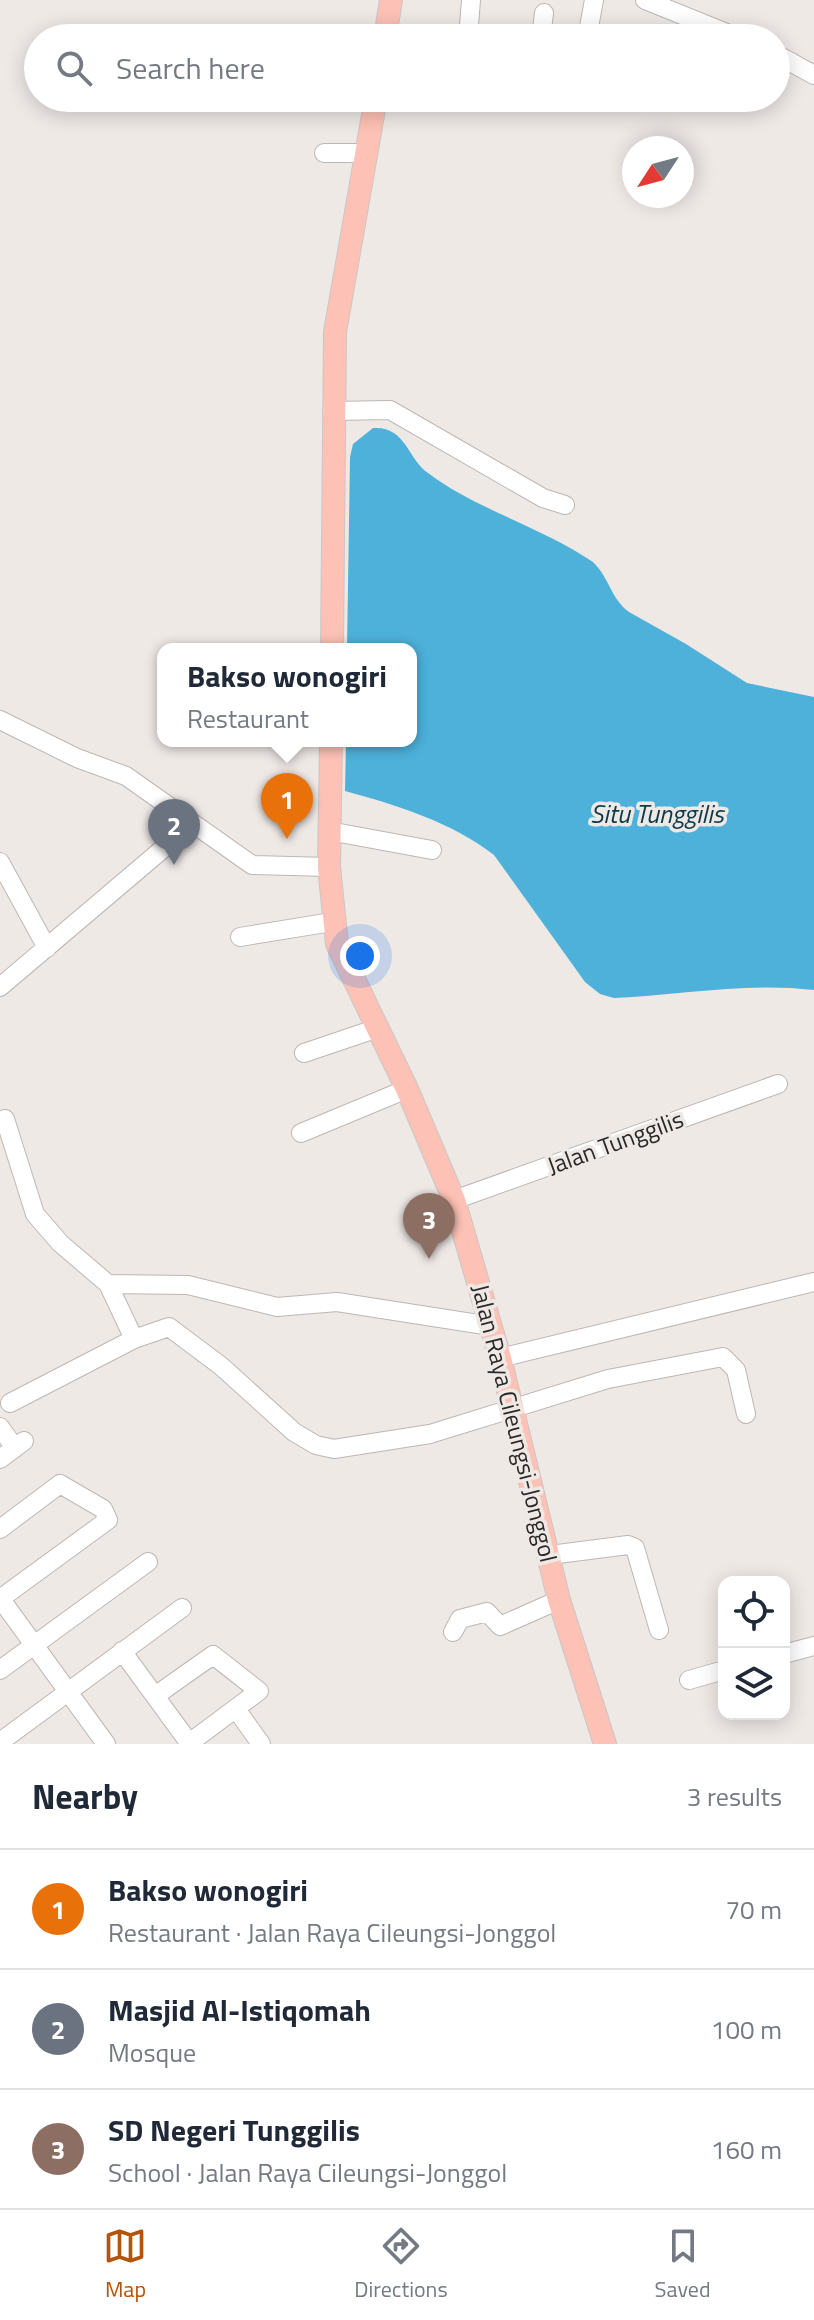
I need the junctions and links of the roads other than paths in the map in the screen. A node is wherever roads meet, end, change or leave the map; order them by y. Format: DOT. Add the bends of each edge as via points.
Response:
graph roads {
  1 [pos="471,0"];
  2 [pos="594,0"];
  3 [pos="645,0"];
  4 [pos="544,13"];
  5 [pos="469,24"];
  6 [pos="543,24"];
  7 [pos="590,24"];
  8 [pos="704,24"];
  9 [pos="790,62"];
  10 [pos="814,75"];
  11 [pos="374,112"];
  12 [pos="324,153"];
  13 [pos="367,153"];
  14 [pos="332,411"];
  15 [pos="565,505"];
  16 [pos="332,643"];
  17 [pos="0,720"];
  18 [pos="331,747"];
  19 [pos="191,825"];
  20 [pos="329,831"];
  21 [pos="432,850"];
  22 [pos="0,862"];
  23 [pos="329,867"];
  24 [pos="332,922"];
  25 [pos="240,937"];
  26 [pos="47,948"];
  27 [pos="0,987"];
  28 [pos="378,1028"];
  29 [pos="304,1053"];
  30 [pos="778,1084"];
  31 [pos="407,1089"];
  32 [pos="0,1121"];
  33 [pos="301,1133"];
  34 [pos="454,1200"];
  35 [pos="814,1282"];
  36 [pos="108,1284"];
  37 [pos="491,1326"];
  38 [pos="134,1339"];
  39 [pos="500,1358"];
  40 [pos="10,1403"];
  41 [pos="512,1411"];
  42 [pos="746,1414"];
  43 [pos="0,1427"];
  44 [pos="13,1449"];
  45 [pos="0,1529"];
  46 [pos="550,1555"];
  47 [pos="148,1562"];
  48 [pos="0,1599"];
  49 [pos="559,1600"];
  50 [pos="182,1608"];
  51 [pos="659,1630"];
  52 [pos="453,1632"];
  53 [pos="34,1645"];
  54 [pos="814,1646"];
  55 [pos="122,1651"];
  56 [pos="790,1652"];
  57 [pos="0,1670"];
  58 [pos="718,1672"];
  59 [pos="689,1680"];
  60 [pos="68,1692"];
  61 [pos="155,1696"];
  62 [pos="236,1709"];
  63 [pos="0,1742"];
  64 [pos="101,1742"];
  65 [pos="189,1744"];
  66 [pos="261,1744"];
  67 [pos="605,1744"];
  1 -- 5 [label="street"];
  2 -- 7 [label="street"];
  3 -- 8 [label="street"];
  4 -- 6 [label="street"];
  9 -- 10 [label="street"];
  11 -- 13 [label="main road"];
  12 -- 13 [label="street"];
  13 -- 14 [label="main road" via="335,332"];
  14 -- 15 [label="street" via="381,410"];
  14 -- 16 [label="main road"];
  17 -- 19 [label="street" via="126,776"];
  18 -- 20 [label="main road, Jalan Raya Cileungsi-Jonggol"];
  19 -- 23 [label="street" via="252,865"];
  19 -- 26 [label="street"];
  20 -- 21 [label="street"];
  20 -- 23 [label="main road, Jalan Raya Cileungsi-Jonggol"];
  22 -- 26 [label="street"];
  23 -- 24 [label="main road, Jalan Raya Cileungsi-Jonggol"];
  24 -- 25 [label="street"];
  24 -- 28 [label="main road, Jalan Raya Cileungsi-Jonggol" via="343,964"];
  26 -- 27 [label="street"];
  28 -- 29 [label="street"];
  28 -- 31 [label="main road, Jalan Raya Cileungsi-Jonggol"];
  30 -- 34 [label="street, Jalan Tunggilis"];
  31 -- 33 [label="street"];
  31 -- 34 [label="main road, Jalan Raya Cileungsi-Jonggol"];
  32 -- 36 [label="street" via="5,1119 35,1214"];
  34 -- 37 [label="main road, Jalan Raya Cileungsi-Jonggol"];
  35 -- 39 [label="street"];
  36 -- 37 [label="street" via="188,1285 277,1307 337,1302"];
  36 -- 38 [label="street"];
  37 -- 39 [label="main road, Jalan Raya Cileungsi-Jonggol"];
  38 -- 40 [label="street"];
  38 -- 41 [label="street" via="160,1328 178,1332 294,1432 334,1449 430,1434"];
  39 -- 41 [label="main road, Jalan Raya Cileungsi-Jonggol"];
  41 -- 42 [label="street" via="608,1379 723,1357 736,1370"];
  41 -- 46 [label="main road, Jalan Raya Cileungsi-Jonggol"];
  43 -- 44 [label="street"];
  45 -- 48 [label="street" via="60,1484 103,1509 108,1520"];
  46 -- 49 [label="main road, Jalan Raya Cileungsi-Jonggol"];
  46 -- 51 [label="street" via="635,1548"];
  47 -- 53 [label="street"];
  48 -- 53 [label="street"];
  49 -- 52 [label="street" via="500,1626 486,1612 460,1619"];
  49 -- 67 [label="main road, Jalan Raya Cileungsi-Jonggol"];
  50 -- 55 [label="street"];
  53 -- 57 [label="street"];
  53 -- 60 [label="street"];
  54 -- 56 [label="street"];
  55 -- 60 [label="street"];
  55 -- 61 [label="street"];
  58 -- 59 [label="street"];
  60 -- 63 [label="street"];
  60 -- 64 [label="street"];
  61 -- 62 [label="street" via="213,1655 259,1691"];
  61 -- 65 [label="street"];
  62 -- 65 [label="street"];
  62 -- 66 [label="street"];
}
